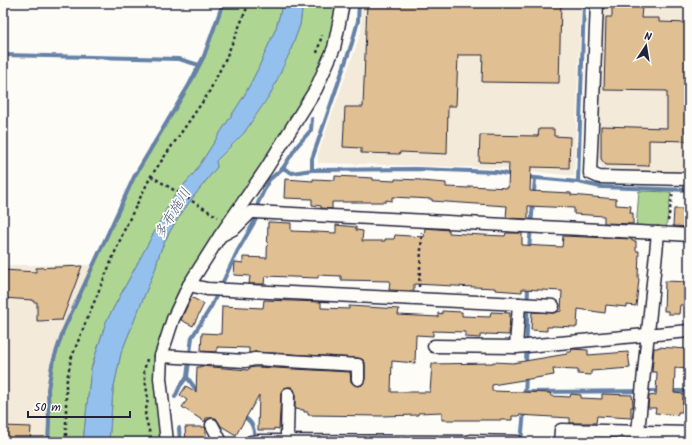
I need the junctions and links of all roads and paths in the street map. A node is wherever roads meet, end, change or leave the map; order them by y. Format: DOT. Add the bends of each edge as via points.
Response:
graph roads {
  1 [pos="249,3"];
  2 [pos="343,3"];
  3 [pos="597,3"];
  4 [pos="151,176"];
  5 [pos="689,179"];
  6 [pos="672,194"];
  7 [pos="218,217"];
  8 [pos="422,221"];
  9 [pos="662,233"];
  10 [pos="689,235"];
  11 [pos="220,236"];
  12 [pos="189,285"];
  13 [pos="418,299"];
  14 [pos="524,304"];
  15 [pos="553,306"];
  16 [pos="689,331"];
  17 [pos="648,334"];
  18 [pos="434,346"];
  19 [pos="522,346"];
  20 [pos="162,356"];
  21 [pos="358,379"];
  22 [pos="288,394"];
  23 [pos="212,425"];
  24 [pos="689,432"];
  25 [pos="638,437"];
  26 [pos="255,441"];
  27 [pos="66,442"];
  28 [pos="167,442"];
  29 [pos="222,442"];
  30 [pos="290,442"];
  31 [pos="471,442"];
  32 [pos="517,442"];
  33 [pos="560,442"];
  1 -- 4 [label="path" via="208,94"];
  2 -- 11 [label="street" via="334,48 316,89"];
  3 -- 5 [label="street" via="590,173 599,177"];
  4 -- 7 [label="path"];
  4 -- 27 [label="path" via="120,240 71,359 66,385"];
  6 -- 9 [label="path"];
  8 -- 9 [label="street"];
  8 -- 11 [label="street" via="251,212 235,228"];
  8 -- 13 [label="path"];
  9 -- 10 [label="street"];
  9 -- 17 [label="street"];
  11 -- 12 [label="street"];
  12 -- 13 [label="street" via="219,290"];
  12 -- 20 [label="street" via="173,319"];
  13 -- 14 [label="street"];
  14 -- 15 [label="street"];
  14 -- 19 [label="street"];
  16 -- 17 [label="street"];
  17 -- 19 [label="street"];
  17 -- 25 [label="street"];
  18 -- 19 [label="street"];
  20 -- 21 [label="street" via="358,365"];
  20 -- 28 [label="street" via="160,378"];
  22 -- 30 [label="street" via="287,434"];
  23 -- 29 [label="street"];
  24 -- 25 [label="street"];
  25 -- 33 [label="street" via="561,430"];
  26 -- 30 [label="street"];
  30 -- 31 [label="street"];
  31 -- 32 [label="street"];
}
